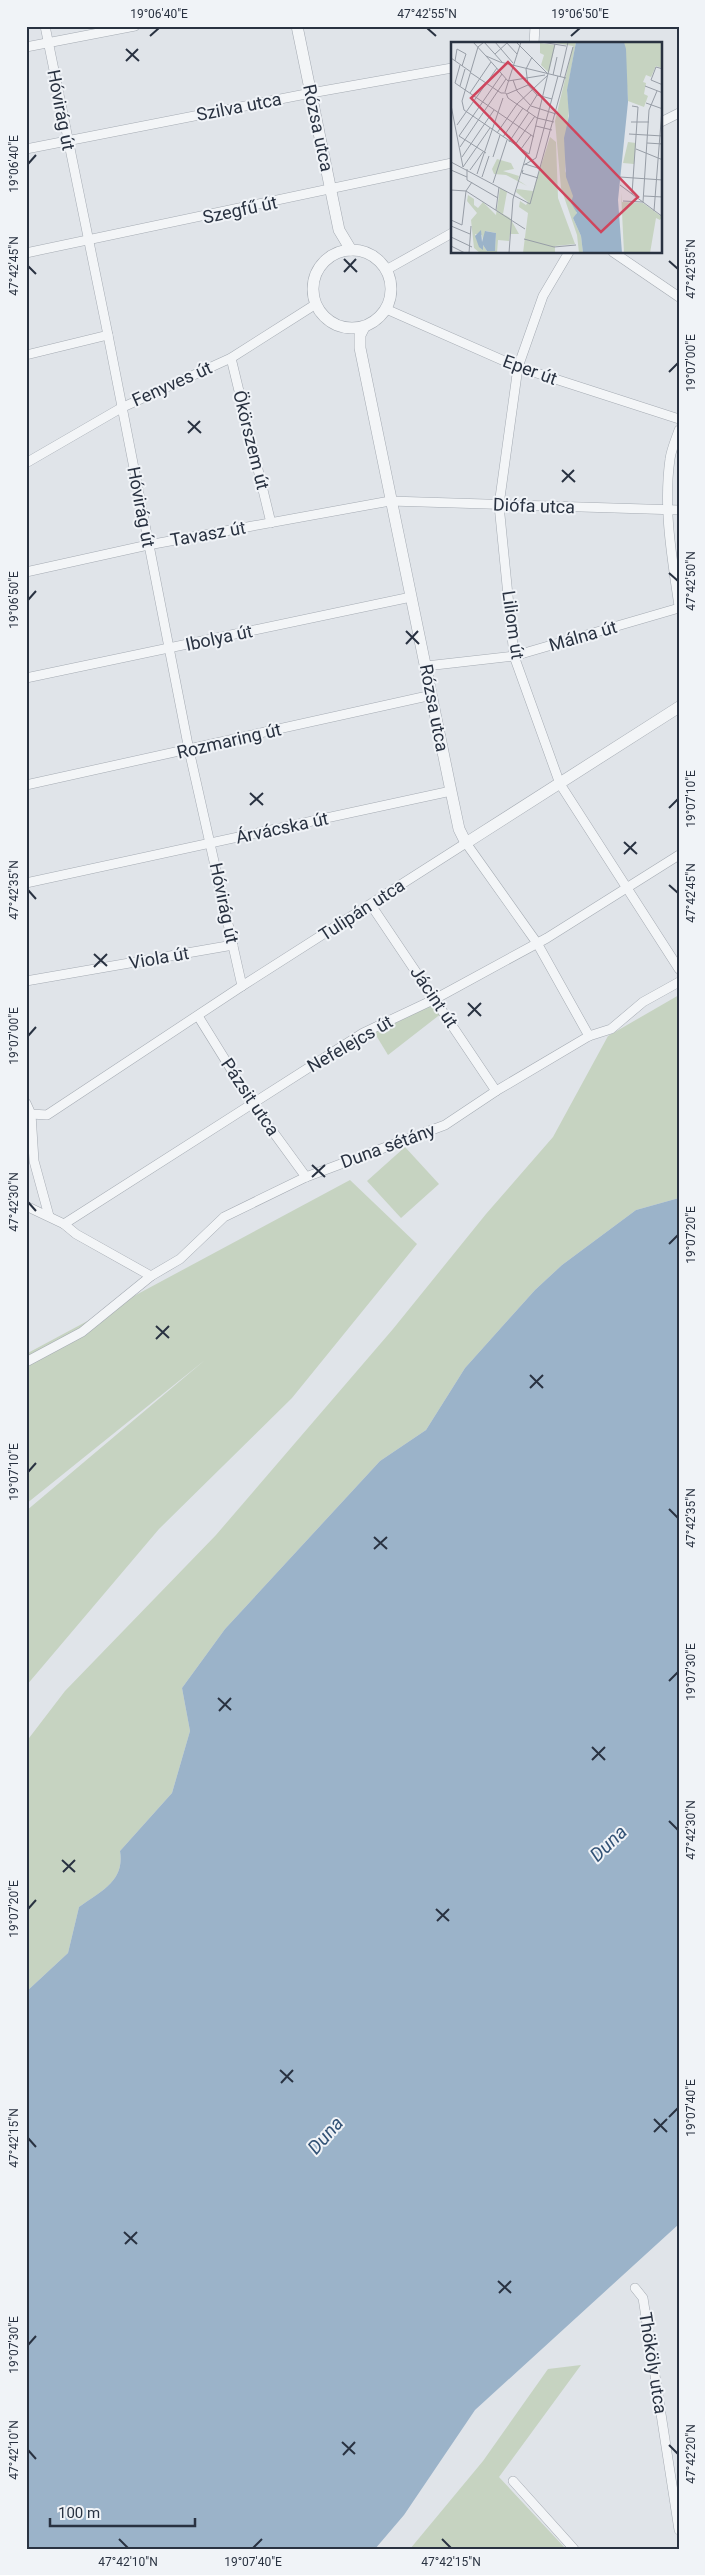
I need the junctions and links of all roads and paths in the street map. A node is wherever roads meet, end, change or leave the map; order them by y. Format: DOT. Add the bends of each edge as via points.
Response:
graph roads {
  1 [pos="45,26"];
  2 [pos="135,26"];
  3 [pos="296,26"];
  4 [pos="535,26"];
  5 [pos="534,42"];
  6 [pos="48,43"];
  7 [pos="26,47"];
  8 [pos="451,68"];
  9 [pos="311,93"];
  10 [pos="679,113"];
  11 [pos="662,122"];
  12 [pos="67,140"];
  13 [pos="26,149"];
  14 [pos="451,163"];
  15 [pos="331,191"];
  16 [pos="339,230"];
  17 [pos="451,234"];
  18 [pos="88,241"];
  19 [pos="351,250"];
  20 [pos="26,253"];
  21 [pos="568,254"];
  22 [pos="616,254"];
  23 [pos="333,256"];
  24 [pos="386,270"];
  25 [pos="679,297"];
  26 [pos="316,304"];
  27 [pos="386,309"];
  28 [pos="364,326"];
  29 [pos="343,327"];
  30 [pos="108,335"];
  31 [pos="360,348"];
  32 [pos="26,355"];
  33 [pos="231,358"];
  34 [pos="518,367"];
  35 [pos="121,408"];
  36 [pos="679,419"];
  37 [pos="679,430"];
  38 [pos="26,463"];
  39 [pos="390,501"];
  40 [pos="499,505"];
  41 [pos="668,510"];
  42 [pos="679,510"];
  43 [pos="271,523"];
  44 [pos="148,545"];
  45 [pos="26,572"];
  46 [pos="411,597"];
  47 [pos="679,607"];
  48 [pos="169,649"];
  49 [pos="514,656"];
  50 [pos="426,666"];
  51 [pos="26,678"];
  52 [pos="432,696"];
  53 [pos="679,707"];
  54 [pos="189,750"];
  55 [pos="560,784"];
  56 [pos="26,786"];
  57 [pos="451,791"];
  58 [pos="466,843"];
  59 [pos="212,844"];
  60 [pos="679,854"];
  61 [pos="26,884"];
  62 [pos="627,886"];
  63 [pos="372,905"];
  64 [pos="537,943"];
  65 [pos="233,945"];
  66 [pos="679,969"];
  67 [pos="26,981"];
  68 [pos="679,982"];
  69 [pos="242,986"];
  70 [pos="435,999"];
  71 [pos="198,1016"];
  72 [pos="589,1036"];
  73 [pos="496,1091"];
  74 [pos="26,1102"];
  75 [pos="252,1103"];
  76 [pos="30,1114"];
  77 [pos="306,1176"];
  78 [pos="26,1206"];
  79 [pos="49,1216"];
  80 [pos="64,1224"];
  81 [pos="151,1276"];
  82 [pos="26,1362"];
  83 [pos="635,2288"];
  84 [pos="513,2481"];
  85 [pos="676,2494"];
  86 [pos="679,2530"];
  87 [pos="574,2549"];
  1 -- 6 [label="street, Hóvirág út"];
  2 -- 6 [label="street"];
  3 -- 9 [label="street, Rózsa utca"];
  4 -- 5 [label="street"];
  6 -- 7 [label="street"];
  6 -- 12 [label="street, Hóvirág út"];
  8 -- 9 [label="street, Szilva utca"];
  9 -- 12 [label="street, Szilva utca"];
  9 -- 15 [label="street, Rózsa utca"];
  10 -- 11 [label="street"];
  12 -- 13 [label="street, Szilva utca"];
  12 -- 18 [label="street, Hóvirág út"];
  14 -- 15 [label="street, Szegfű út"];
  15 -- 16 [label="street, Rózsa utca"];
  15 -- 18 [label="street, Szegfű út"];
  16 -- 19 [label="street"];
  16 -- 23 [label="street"];
  17 -- 24 [label="street"];
  18 -- 20 [label="street, Szegfű út"];
  18 -- 30 [label="street, Hóvirág út"];
  19 -- 23 [label="street"];
  19 -- 24 [label="street" via="365,252"];
  21 -- 34 [label="street, Liliom út" via="544,296"];
  22 -- 25 [label="street"];
  23 -- 26 [label="street" via="321,266 315,278"];
  24 -- 27 [label="street" via="391,294"];
  26 -- 29 [label="street" via="330,322"];
  26 -- 33 [label="street, Fenyves út"];
  27 -- 28 [label="street" via="376,320"];
  27 -- 34 [label="street, Eper út"];
  28 -- 29 [label="street"];
  28 -- 31 [label="street"];
  29 -- 31 [label="street"];
  30 -- 32 [label="street"];
  30 -- 35 [label="street, Hóvirág út"];
  31 -- 39 [label="street, Rózsa utca"];
  33 -- 35 [label="street, Fenyves út"];
  33 -- 43 [label="street, Ökörszem út"];
  34 -- 36 [label="street, Eper út"];
  34 -- 40 [label="street, Liliom út"];
  35 -- 38 [label="street, Fenyves út"];
  35 -- 44 [label="street, Hóvirág út"];
  37 -- 41 [label="street" via="670,458"];
  39 -- 40 [label="street, Diófa utca"];
  39 -- 43 [label="street, Tavasz út"];
  39 -- 46 [label="street, Rózsa utca"];
  40 -- 41 [label="street, Diófa utca"];
  40 -- 49 [label="street, Liliom út"];
  41 -- 42 [label="street, Diófa utca"];
  41 -- 47 [label="street"];
  43 -- 44 [label="street, Tavasz út"];
  44 -- 45 [label="street, Tavasz út"];
  44 -- 48 [label="street, Hóvirág út"];
  46 -- 48 [label="street, Ibolya út"];
  46 -- 50 [label="street, Rózsa utca"];
  47 -- 49 [label="street, Málna út"];
  48 -- 51 [label="street, Ibolya út"];
  48 -- 54 [label="street, Hóvirág út"];
  49 -- 50 [label="street, Málna út"];
  49 -- 55 [label="street, Liliom út"];
  50 -- 52 [label="street, Rózsa utca"];
  52 -- 54 [label="street, Rozmaring út"];
  52 -- 57 [label="street, Rózsa utca"];
  53 -- 55 [label="street, Tulipán utca"];
  54 -- 56 [label="street, Rozmaring út"];
  54 -- 59 [label="street, Hóvirág út"];
  55 -- 58 [label="street, Tulipán utca"];
  55 -- 62 [label="street, Liliom út"];
  57 -- 58 [label="street, Rózsa utca" via="459,829"];
  57 -- 59 [label="street, Árvácska út"];
  58 -- 63 [label="street, Tulipán utca"];
  58 -- 64 [label="street, Rózsa utca"];
  59 -- 61 [label="street, Árvácska út"];
  59 -- 65 [label="street, Hóvirág út"];
  60 -- 62 [label="street, Nefelejcs út"];
  62 -- 64 [label="street, Nefelejcs út"];
  62 -- 66 [label="street, Liliom út"];
  63 -- 69 [label="street, Tulipán utca"];
  63 -- 70 [label="street, Jácint út"];
  64 -- 70 [label="street, Nefelejcs út"];
  64 -- 72 [label="street, Rózsa utca"];
  65 -- 67 [label="street, Viola út"];
  65 -- 69 [label="street, Hóvirág út"];
  68 -- 72 [label="street, Duna sétány" via="643,1002 611,1029"];
  69 -- 71 [label="street, Tulipán utca"];
  70 -- 73 [label="street, Jácint út"];
  70 -- 75 [label="street, Nefelejcs út" via="363,1033"];
  71 -- 75 [label="street, Pázsit utca"];
  71 -- 76 [label="street, Tulipán utca" via="47,1115"];
  72 -- 73 [label="street, Duna sétány"];
  73 -- 77 [label="street, Duna sétány" via="445,1125"];
  74 -- 76 [label="street"];
  75 -- 77 [label="street, Pázsit utca"];
  75 -- 80 [label="street, Nefelejcs út"];
  76 -- 79 [label="street" via="34,1161"];
  77 -- 81 [label="street, Duna sétány" via="224,1217 180,1259"];
  78 -- 79 [label="street"];
  79 -- 80 [label="street"];
  80 -- 81 [label="street"];
  81 -- 82 [label="street, Duna sétány" via="82,1332"];
  83 -- 85 [label="street, Thököly utca" via="643,2298"];
  84 -- 87 [label="street"];
  85 -- 86 [label="street, Thököly utca"];
}
